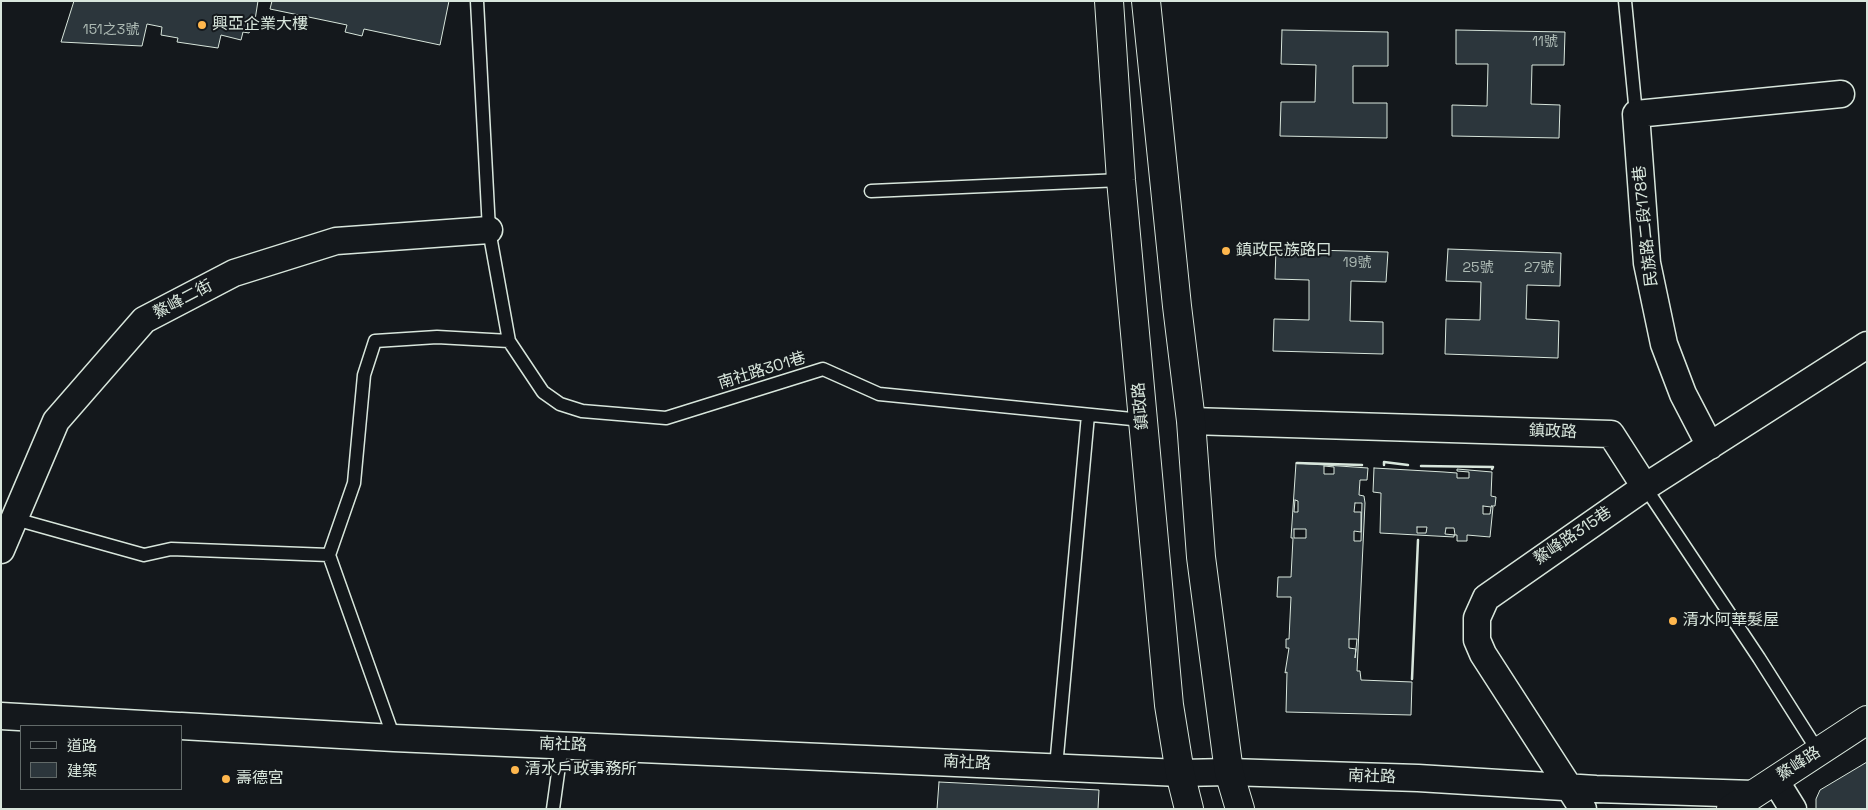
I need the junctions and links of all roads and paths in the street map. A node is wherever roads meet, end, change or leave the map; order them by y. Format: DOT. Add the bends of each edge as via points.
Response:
graph roads {
  1 [pos="477,1"];
  2 [pos="1109,1"];
  3 [pos="1146,1"];
  4 [pos="1625,1"];
  5 [pos="1841,94"];
  6 [pos="1636,114"];
  7 [pos="1120,180"];
  8 [pos="871,191"];
  9 [pos="489,230"];
  10 [pos="509,341"];
  11 [pos="1867,345"];
  12 [pos="1088,415"];
  13 [pos="1142,420"];
  14 [pos="1191,421"];
  15 [pos="1710,446"];
  16 [pos="1645,487"];
  17 [pos="15,519"];
  18 [pos="1,550"];
  19 [pos="329,555"];
  20 [pos="1,716"];
  21 [pos="1867,720"];
  22 [pos="162,725"];
  23 [pos="182,726"];
  24 [pos="394,738"];
  25 [pos="562,744"];
  26 [pos="1818,752"];
  27 [pos="1056,767"];
  28 [pos="1229,772"];
  29 [pos="1180,773"];
  30 [pos="1569,786"];
  31 [pos="1764,787"];
  32 [pos="553,809"];
  33 [pos="1189,809"];
  34 [pos="1240,809"];
  35 [pos="1583,809"];
  36 [pos="1731,809"];
  37 [pos="1793,809"];
  1 -- 9 [label="lane"];
  2 -- 7 [label="street, 鎮政路"];
  3 -- 14 [label="street"];
  4 -- 6 [label="lane, 民族路二段178巷"];
  5 -- 6 [label="street"];
  6 -- 15 [label="street, 民族路二段178巷" via="1647,263 1664,344 1683,394"];
  7 -- 8 [label="lane"];
  7 -- 13 [label="street, 鎮政路"];
  9 -- 10 [label="lane"];
  9 -- 17 [label="street, 鰲峰二街" via="336,241 234,273 144,320 56,421"];
  10 -- 12 [label="lane, 南社路301巷" via="543,392 560,404 582,411 666,418 823,369 879,394"];
  10 -- 19 [label="lane" via="437,337 375,340 364,375 354,483"];
  11 -- 15 [label="street, 鰲峰路315巷"];
  12 -- 13 [label="lane, 南社路301巷"];
  12 -- 27 [label="lane"];
  13 -- 29 [label="street, 鎮政路" via="1169,705"];
  14 -- 16 [label="street, 鎮政路" via="1612,434"];
  14 -- 28 [label="street" via="1201,558"];
  15 -- 16 [label="street, 鰲峰路315巷"];
  16 -- 26 [label="lane" via="1760,658"];
  16 -- 30 [label="street, 鰲峰路315巷" via="1497,588 1486,598 1477,618 1477,640 1483,654"];
  17 -- 18 [label="street, 鰲峰二街"];
  17 -- 19 [label="lane" via="144,555 171,549"];
  19 -- 24 [label="lane"];
  20 -- 22 [label="street, 南社路"];
  21 -- 26 [label="street, 鰲峰路"];
  23 -- 24 [label="street, 南社路"];
  24 -- 25 [label="street, 南社路"];
  25 -- 27 [label="street, 南社路"];
  25 -- 32 [label="lane"];
  26 -- 31 [label="street, 鰲峰路"];
  27 -- 29 [label="street, 南社路"];
  28 -- 29 [label="street, 南社路"];
  28 -- 30 [label="street, 南社路"];
  28 -- 34 [label="street"];
  29 -- 33 [label="street, 鎮政路"];
  30 -- 31 [label="street, 南社路"];
  30 -- 35 [label="street, 鰲峰路315巷"];
  31 -- 36 [label="street, 鰲峰路"];
  31 -- 37 [label="street"];
}
